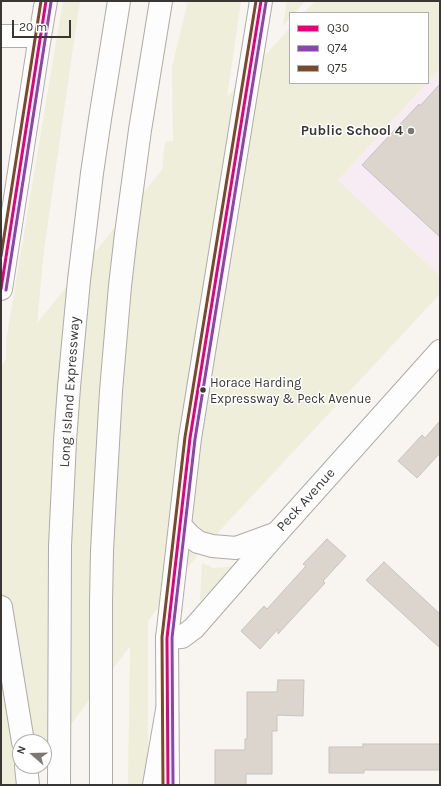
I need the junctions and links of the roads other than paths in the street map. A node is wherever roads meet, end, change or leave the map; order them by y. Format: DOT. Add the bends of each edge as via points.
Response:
graph roads {
  1 [pos="46,1"];
  2 [pos="119,1"];
  3 [pos="161,1"];
  4 [pos="260,1"];
  5 [pos="1,36"];
  6 [pos="40,36"];
  7 [pos="1,290"];
  8 [pos="440,351"];
  9 [pos="180,525"];
  10 [pos="277,533"];
  11 [pos="1,607"];
  12 [pos="167,638"];
  13 [pos="167,710"];
  14 [pos="21,734"];
  15 [pos="27,774"];
  16 [pos="28,785"];
  17 [pos="59,785"];
  18 [pos="101,785"];
  19 [pos="154,785"];
  20 [pos="168,785"];
  1 -- 6 [label="main road"];
  2 -- 17 [label="main road, Long Island Expressway" via="90,188 68,402 60,546"];
  3 -- 18 [label="main road" via="126,234 111,391 102,558"];
  4 -- 9 [label="main road" via="190,438"];
  5 -- 6 [label="main road"];
  6 -- 7 [label="main road"];
  8 -- 10 [label="main road, Peck Avenue"];
  9 -- 10 [label="main road" via="198,542 236,548"];
  9 -- 12 [label="main road"];
  10 -- 12 [label="main road, Peck Avenue" via="194,628 182,636"];
  11 -- 14 [label="main road"];
  12 -- 13 [label="main road"];
  13 -- 19 [label="main road"];
  13 -- 20 [label="main road"];
  15 -- 16 [label="main road"];
}
